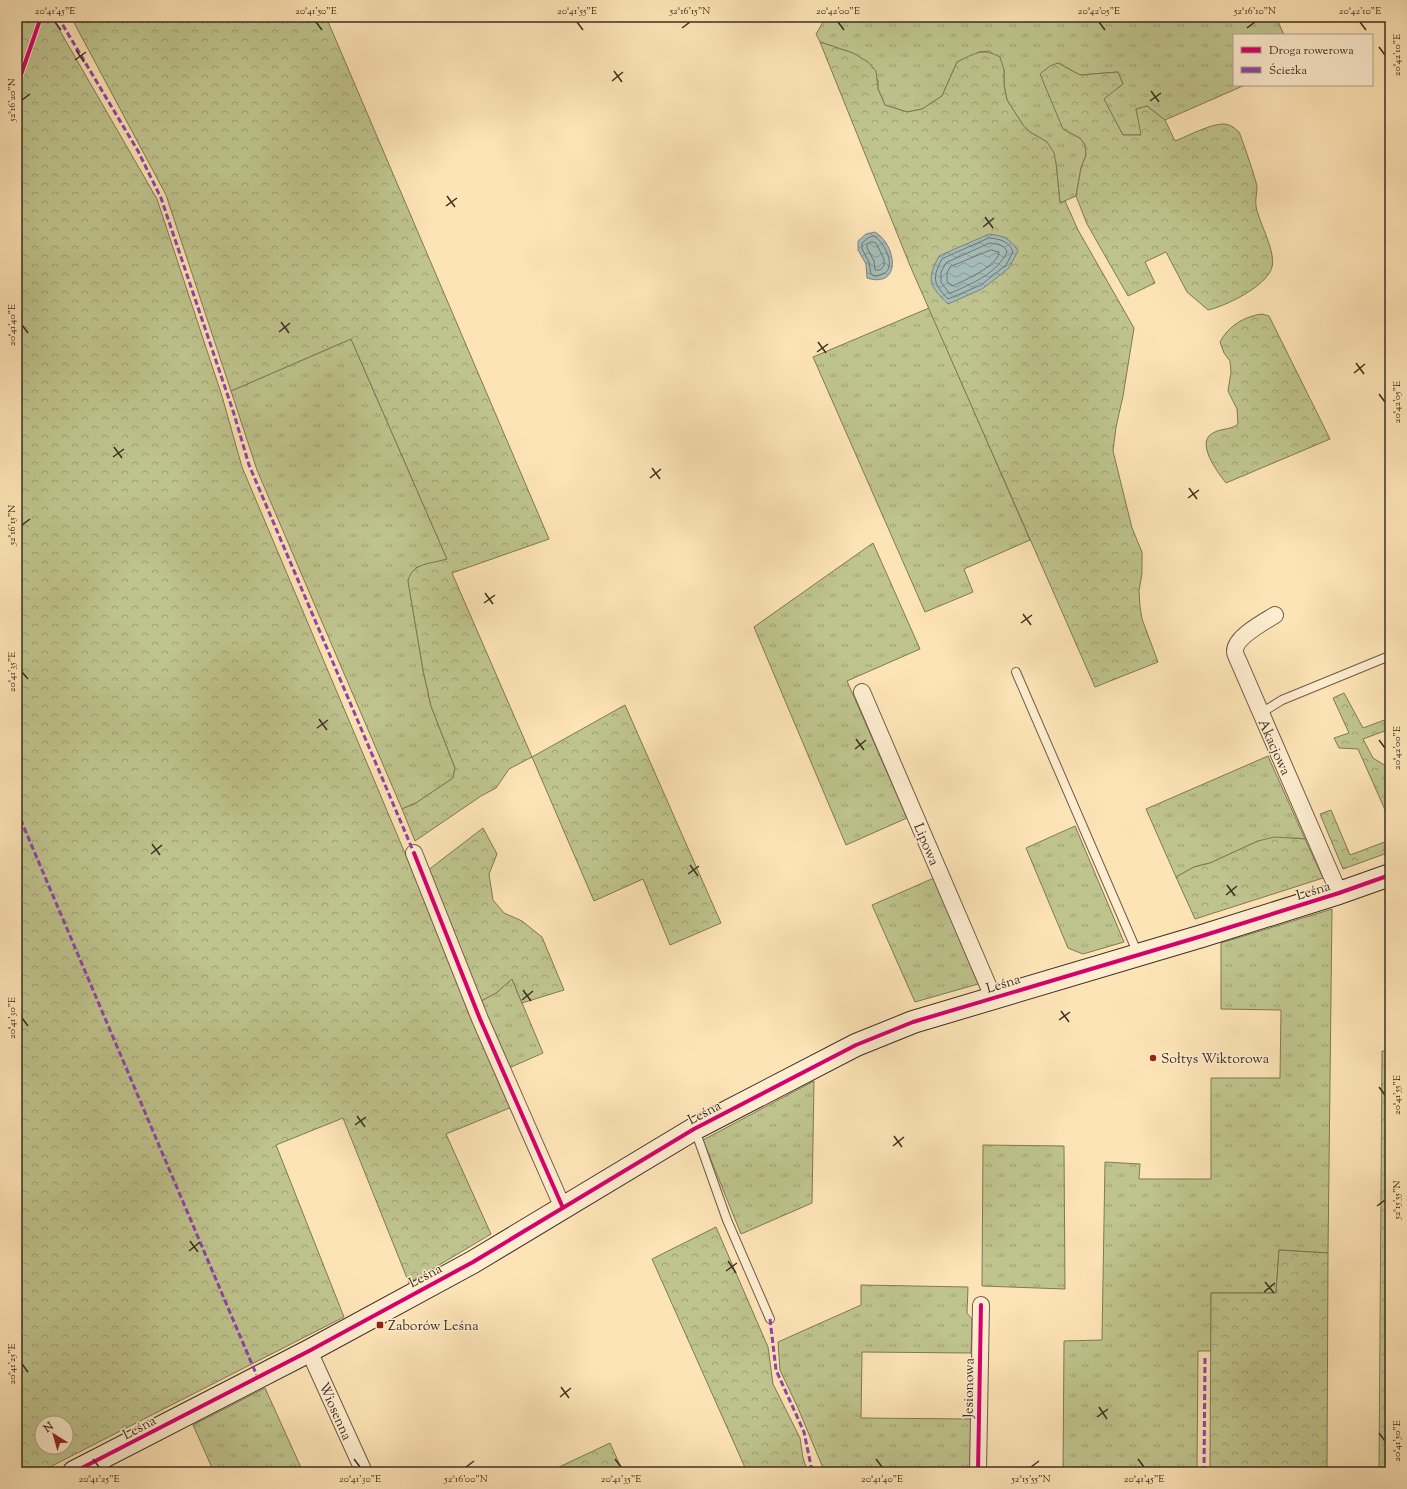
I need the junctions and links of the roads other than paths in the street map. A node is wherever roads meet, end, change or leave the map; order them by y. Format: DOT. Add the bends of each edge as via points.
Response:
graph roads {
  1 [pos="1275,615"];
  2 [pos="1387,657"];
  3 [pos="1016,672"];
  4 [pos="862,692"];
  5 [pos="1261,713"];
  6 [pos="414,853"];
  7 [pos="1390,875"];
  8 [pos="1339,893"];
  9 [pos="1138,954"];
  10 [pos="993,997"];
  11 [pos="694,1129"];
  12 [pos="563,1208"];
  13 [pos="981,1305"];
  14 [pos="770,1319"];
  15 [pos="309,1351"];
  16 [pos="74,1472"];
  17 [pos="364,1472"];
  18 [pos="978,1472"];
  1 -- 5 [label="street, Akacjowa" via="1240,639 1235,651"];
  2 -- 5 [label="lane" via="1282,700"];
  3 -- 9 [label="lane"];
  4 -- 10 [label="street, Lipowa"];
  5 -- 8 [label="street, Akacjowa"];
  6 -- 12 [label="street" via="480,1019"];
  7 -- 8 [label="street, Leśna"];
  8 -- 9 [label="street, Leśna"];
  9 -- 10 [label="street, Leśna"];
  10 -- 11 [label="street, Leśna" via="882,1033"];
  11 -- 12 [label="street, Leśna"];
  11 -- 14 [label="lane" via="727,1220"];
  12 -- 15 [label="street, Leśna" via="473,1262"];
  13 -- 18 [label="street, Jesionowa"];
  15 -- 16 [label="street, Leśna"];
  15 -- 17 [label="street, Wiosenna"];
}
